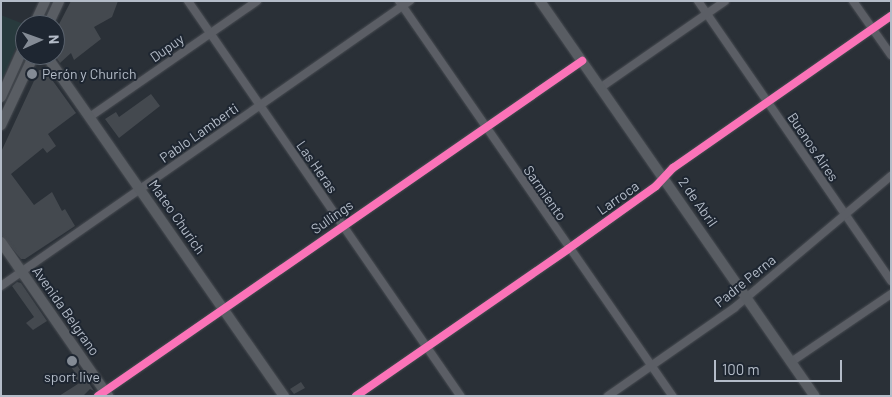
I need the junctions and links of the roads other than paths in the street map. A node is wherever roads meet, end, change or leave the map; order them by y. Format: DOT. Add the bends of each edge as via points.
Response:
graph roads {
  1 [pos="45,1"];
  2 [pos="59,1"];
  3 [pos="188,1"];
  4 [pos="257,1"];
  5 [pos="410,1"];
  6 [pos="540,1"];
  7 [pos="698,1"];
  8 [pos="724,1"];
  9 [pos="853,1"];
  10 [pos="401,4"];
  11 [pos="707,14"];
  12 [pos="39,15"];
  13 [pos="53,15"];
  14 [pos="891,16"];
  15 [pos="873,29"];
  16 [pos="210,33"];
  17 [pos="891,55"];
  18 [pos="582,61"];
  19 [pos="15,65"];
  20 [pos="29,65"];
  21 [pos="53,65"];
  22 [pos="600,88"];
  23 [pos="1,97"];
  24 [pos="767,101"];
  25 [pos="260,106"];
  26 [pos="91,116"];
  27 [pos="1,125"];
  28 [pos="484,127"];
  29 [pos="891,176"];
  30 [pos="664,178"];
  31 [pos="140,189"];
  32 [pos="844,216"];
  33 [pos="343,224"];
  34 [pos="1,242"];
  35 [pos="568,249"];
  36 [pos="21,271"];
  37 [pos="891,281"];
  38 [pos="1,286"];
  39 [pos="891,294"];
  40 [pos="747,296"];
  41 [pos="225,308"];
  42 [pos="427,346"];
  43 [pos="791,362"];
  44 [pos="651,365"];
  45 [pos="103,394"];
  46 [pos="284,396"];
  47 [pos="356,396"];
  48 [pos="461,396"];
  49 [pos="608,396"];
  50 [pos="673,396"];
  51 [pos="815,396"];
  1 -- 12 [label="street"];
  2 -- 13 [label="street"];
  3 -- 16 [label="street, Las Heras"];
  4 -- 16 [label="street, Dupuy"];
  5 -- 10 [label="street, Pablo Lamberti"];
  6 -- 18 [label="street, 2 de Abril"];
  7 -- 11 [label="street, Buenos Aires"];
  8 -- 11 [label="street"];
  9 -- 15 [label="street"];
  10 -- 25 [label="street, Pablo Lamberti"];
  10 -- 28 [label="street, Sarmiento"];
  11 -- 22 [label="street"];
  11 -- 24 [label="street, Buenos Aires"];
  14 -- 15 [label="street, Larroca"];
  15 -- 17 [label="street"];
  15 -- 24 [label="street, Larroca"];
  16 -- 25 [label="street, Las Heras"];
  16 -- 26 [label="street, Dupuy"];
  18 -- 22 [label="street, 2 de Abril"];
  18 -- 28 [label="street, Sullings"];
  19 -- 23 [label="street"];
  20 -- 27 [label="street"];
  21 -- 26 [label="street, Mateo Churich"];
  22 -- 30 [label="street, 2 de Abril"];
  24 -- 30 [label="street, Larroca"];
  24 -- 32 [label="street, Buenos Aires"];
  25 -- 31 [label="street, Pablo Lamberti"];
  25 -- 33 [label="street, Las Heras"];
  26 -- 31 [label="street, Mateo Churich"];
  28 -- 33 [label="street, Sullings"];
  28 -- 35 [label="street, Sarmiento"];
  29 -- 32 [label="street, Padre Perna"];
  30 -- 35 [label="street, Larroca"];
  30 -- 40 [label="street, 2 de Abril"];
  31 -- 36 [label="street, Pablo Lamberti"];
  31 -- 41 [label="street, Mateo Churich"];
  32 -- 37 [label="street, Buenos Aires"];
  32 -- 40 [label="street, Padre Perna"];
  33 -- 41 [label="street, Sullings"];
  33 -- 42 [label="street, Las Heras"];
  34 -- 36 [label="street, Avenida Belgrano"];
  35 -- 42 [label="street, Larroca"];
  35 -- 44 [label="street, Sarmiento"];
  36 -- 38 [label="street, Pablo Lamberti"];
  36 -- 45 [label="street, Avenida Belgrano"];
  39 -- 43 [label="street"];
  40 -- 43 [label="street, 2 de Abril"];
  40 -- 44 [label="street, Padre Perna"];
  41 -- 45 [label="street, Sullings"];
  41 -- 46 [label="street, Mateo Churich"];
  42 -- 47 [label="street, Larroca"];
  42 -- 48 [label="street, Las Heras"];
  43 -- 51 [label="street, 2 de Abril"];
  44 -- 49 [label="street, Padre Perna"];
  44 -- 50 [label="street, Sarmiento"];
}
